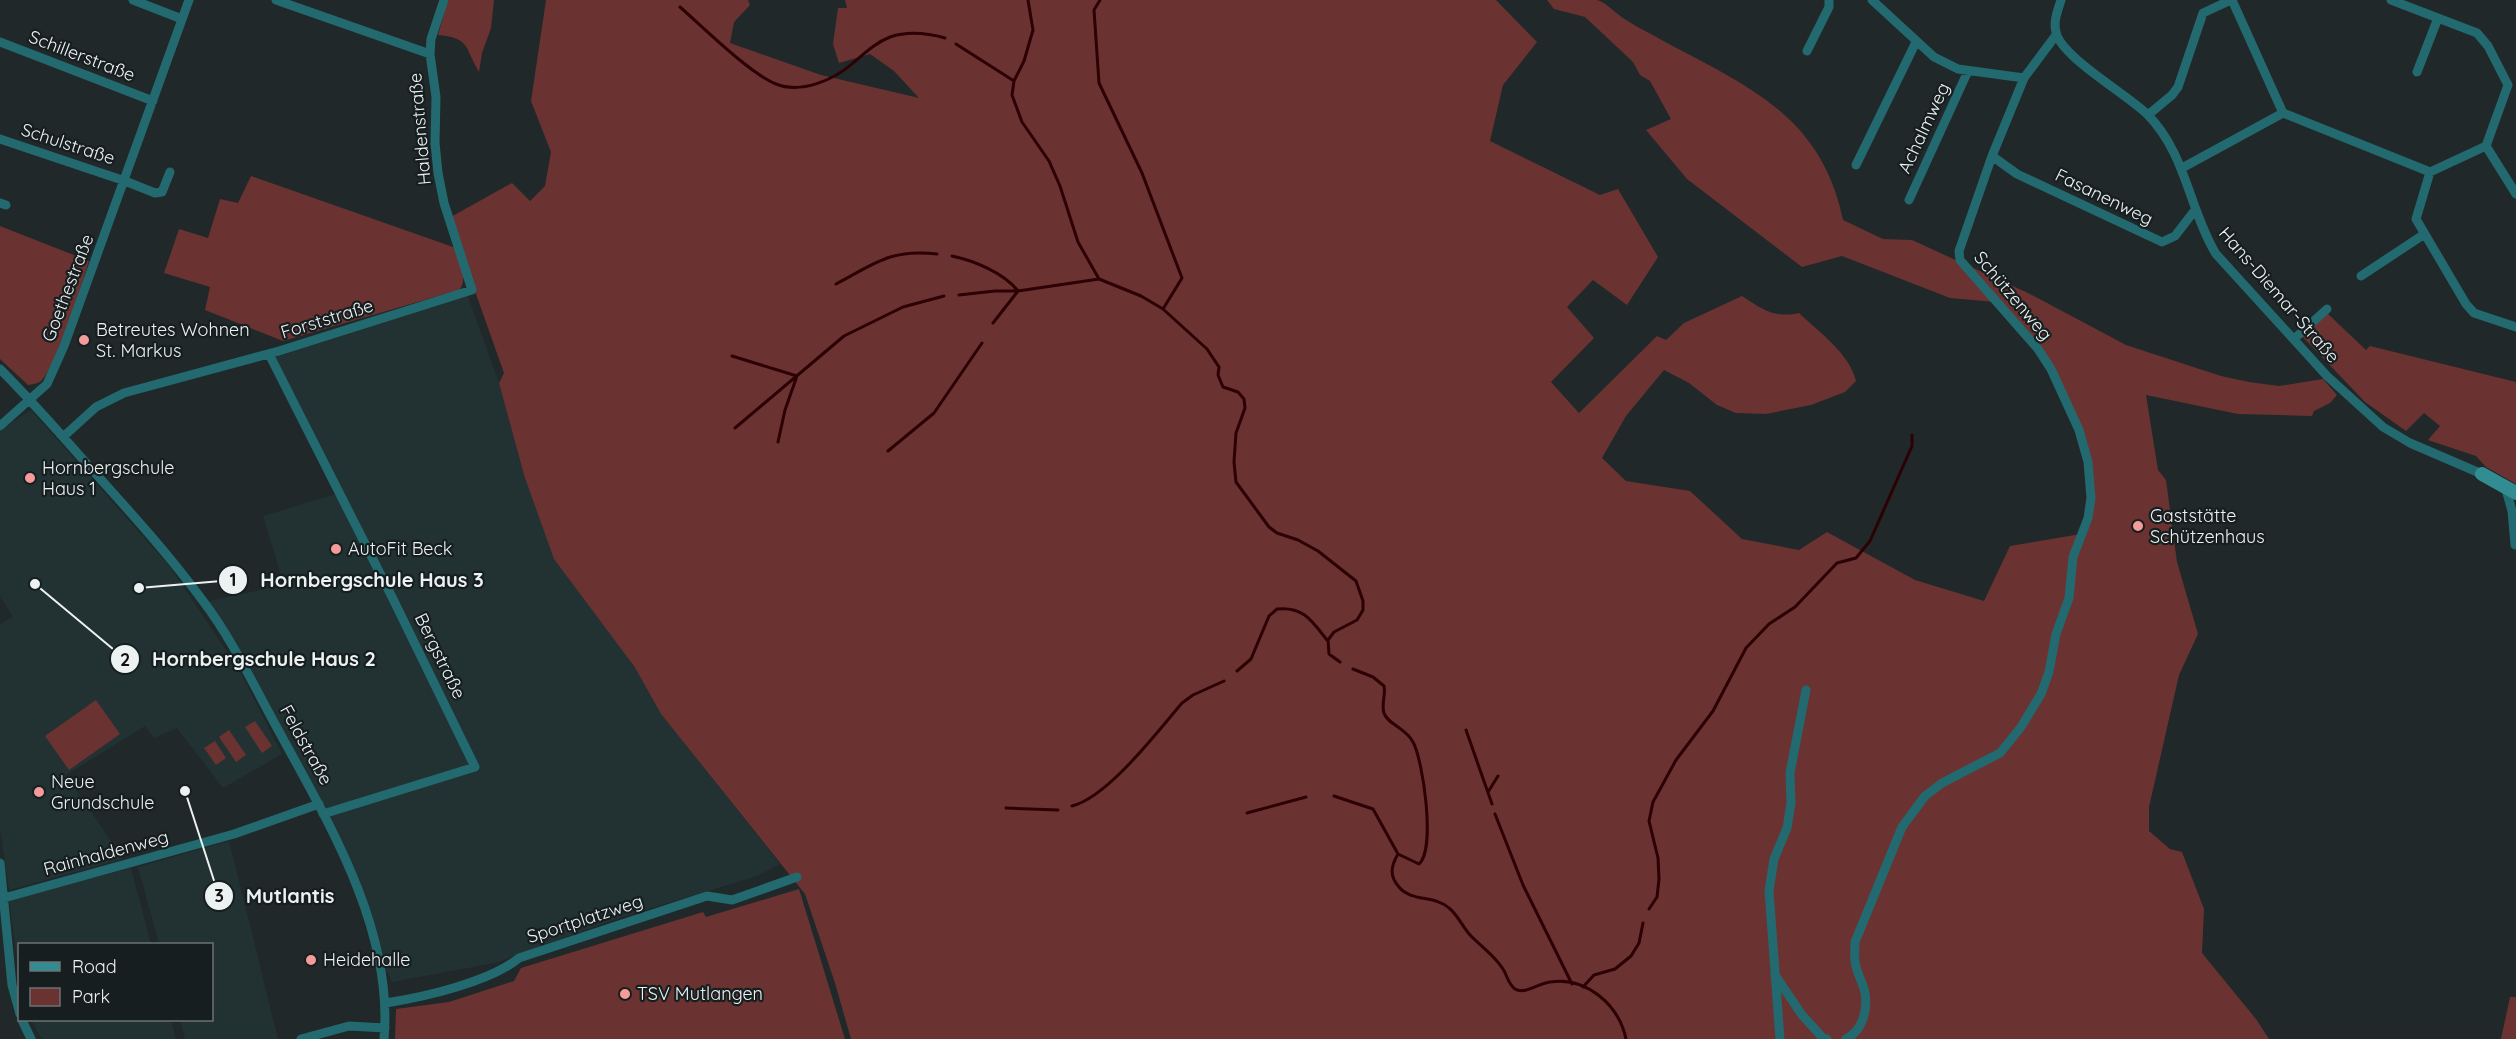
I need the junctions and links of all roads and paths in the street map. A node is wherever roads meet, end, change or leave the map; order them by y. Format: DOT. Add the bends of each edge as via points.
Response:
graph roads {
  1 [pos="133,0"];
  2 [pos="189,0"];
  3 [pos="276,0"];
  4 [pos="444,0"];
  5 [pos="1829,0"];
  6 [pos="1872,0"];
  7 [pos="2061,0"];
  8 [pos="2231,0"];
  9 [pos="2391,0"];
  10 [pos="2438,18"];
  11 [pos="182,19"];
  12 [pos="2056,35"];
  13 [pos="0,42"];
  14 [pos="1916,42"];
  15 [pos="1807,51"];
  16 [pos="430,54"];
  17 [pos="1968,71"];
  18 [pos="2417,72"];
  19 [pos="2024,78"];
  20 [pos="2512,90"];
  21 [pos="153,101"];
  22 [pos="2283,112"];
  23 [pos="2148,115"];
  24 [pos="0,139"];
  25 [pos="2486,146"];
  26 [pos="1992,156"];
  27 [pos="1856,165"];
  28 [pos="2182,168"];
  29 [pos="170,172"];
  30 [pos="2430,172"];
  31 [pos="125,181"];
  32 [pos="2516,194"];
  33 [pos="1909,200"];
  34 [pos="2194,210"];
  35 [pos="2423,235"];
  36 [pos="2361,276"];
  37 [pos="472,290"];
  38 [pos="2328,309"];
  39 [pos="2516,327"];
  40 [pos="2294,339"];
  41 [pos="269,354"];
  42 [pos="0,369"];
  43 [pos="30,400"];
  44 [pos="0,426"];
  45 [pos="63,437"];
  46 [pos="2482,474"];
  47 [pos="2510,490"];
  48 [pos="2516,546"];
  49 [pos="1806,690"];
  50 [pos="319,804"];
  51 [pos="323,814"];
  52 [pos="0,863"];
  53 [pos="797,877"];
  54 [pos="4,898"];
  55 [pos="1774,973"];
  56 [pos="386,1003"];
  57 [pos="18,1007"];
  58 [pos="22,1021"];
  59 [pos="385,1028"];
  60 [pos="31,1039"];
  61 [pos="301,1039"];
  62 [pos="384,1039"];
  63 [pos="1780,1039"];
  64 [pos="1827,1039"];
  65 [pos="1846,1039"];
  1 -- 11 [label="street"];
  2 -- 11 [label="street, Goethestraße"];
  3 -- 16 [label="street"];
  4 -- 16 [label="street, Haldenstraße"];
  5 -- 15 [label="street"];
  6 -- 14 [label="street, Achalmweg"];
  7 -- 12 [label="street"];
  8 -- 22 [label="street"];
  8 -- 23 [label="street" via="2203,13 2178,87"];
  9 -- 10 [label="street"];
  10 -- 18 [label="street"];
  10 -- 20 [label="street" via="2477,33"];
  11 -- 21 [label="street, Goethestraße"];
  12 -- 19 [label="street, Schützenweg"];
  12 -- 23 [label="street, Hans-Diemar-Straße" via="2073,56"];
  13 -- 21 [label="street, Schillerstraße"];
  14 -- 17 [label="street, Achalmweg" via="1934,57"];
  14 -- 27 [label="street"];
  16 -- 37 [label="street, Haldenstraße" via="436,97 438,173"];
  17 -- 19 [label="street, Achalmweg"];
  17 -- 33 [label="street, Achalmweg"];
  19 -- 26 [label="street, Schützenweg"];
  20 -- 25 [label="street"];
  21 -- 31 [label="street, Goethestraße"];
  22 -- 28 [label="street"];
  22 -- 30 [label="street"];
  23 -- 28 [label="street, Hans-Diemar-Straße"];
  24 -- 31 [label="street, Schulstraße"];
  25 -- 30 [label="street"];
  25 -- 32 [label="street"];
  26 -- 34 [label="street, Fasanenweg" via="2017,174 2162,242 2175,236"];
  26 -- 65 [label="street, Schützenweg" via="1959,251 1960,260 2051,369 2079,430 2088,462 2088,518 2073,557 2069,598 2041,694 2000,753 1942,783 1925,796 1902,827 1855,942 1854,959 1865,1002 1862,1024 1856,1034"];
  28 -- 34 [label="street, Hans-Diemar-Straße"];
  29 -- 31 [label="street" via="160,194"];
  30 -- 35 [label="street" via="2416,219"];
  31 -- 43 [label="street, Goethestraße" via="64,346 47,384"];
  34 -- 40 [label="street, Hans-Diemar-Straße" via="2216,254"];
  35 -- 36 [label="street"];
  35 -- 39 [label="street" via="2470,308 2488,319"];
  37 -- 41 [label="street, Forststraße"];
  38 -- 40 [label="street"];
  40 -- 46 [label="street, Hans-Diemar-Straße" via="2327,376 2383,427"];
  41 -- 45 [label="street, Forststraße" via="124,393 96,407"];
  41 -- 51 [label="street, Bergstraße" via="475,767"];
  42 -- 43 [label="street, Feldstraße"];
  43 -- 44 [label="street"];
  43 -- 45 [label="street, Feldstraße"];
  45 -- 50 [label="street, Feldstraße" via="205,602"];
  46 -- 47 [label="street"];
  47 -- 48 [label="street"];
  49 -- 55 [label="street" via="1790,773 1787,828 1774,859 1769,891"];
  50 -- 51 [label="street, Feldstraße"];
  50 -- 54 [label="street, Rainhaldenweg" via="234,834"];
  51 -- 56 [label="street, Feldstraße" via="363,901"];
  52 -- 54 [label="street"];
  53 -- 56 [label="street, Sportplatzweg" via="732,900 707,896 519,958 506,969 420,997"];
  54 -- 57 [label="street" via="12,985"];
  55 -- 63 [label="street"];
  55 -- 64 [label="street" via="1803,1015"];
  56 -- 59 [label="street, Feldstraße"];
  58 -- 60 [label="street"];
  59 -- 61 [label="street" via="349,1026"];
  59 -- 62 [label="street, Feldstraße"];
}
